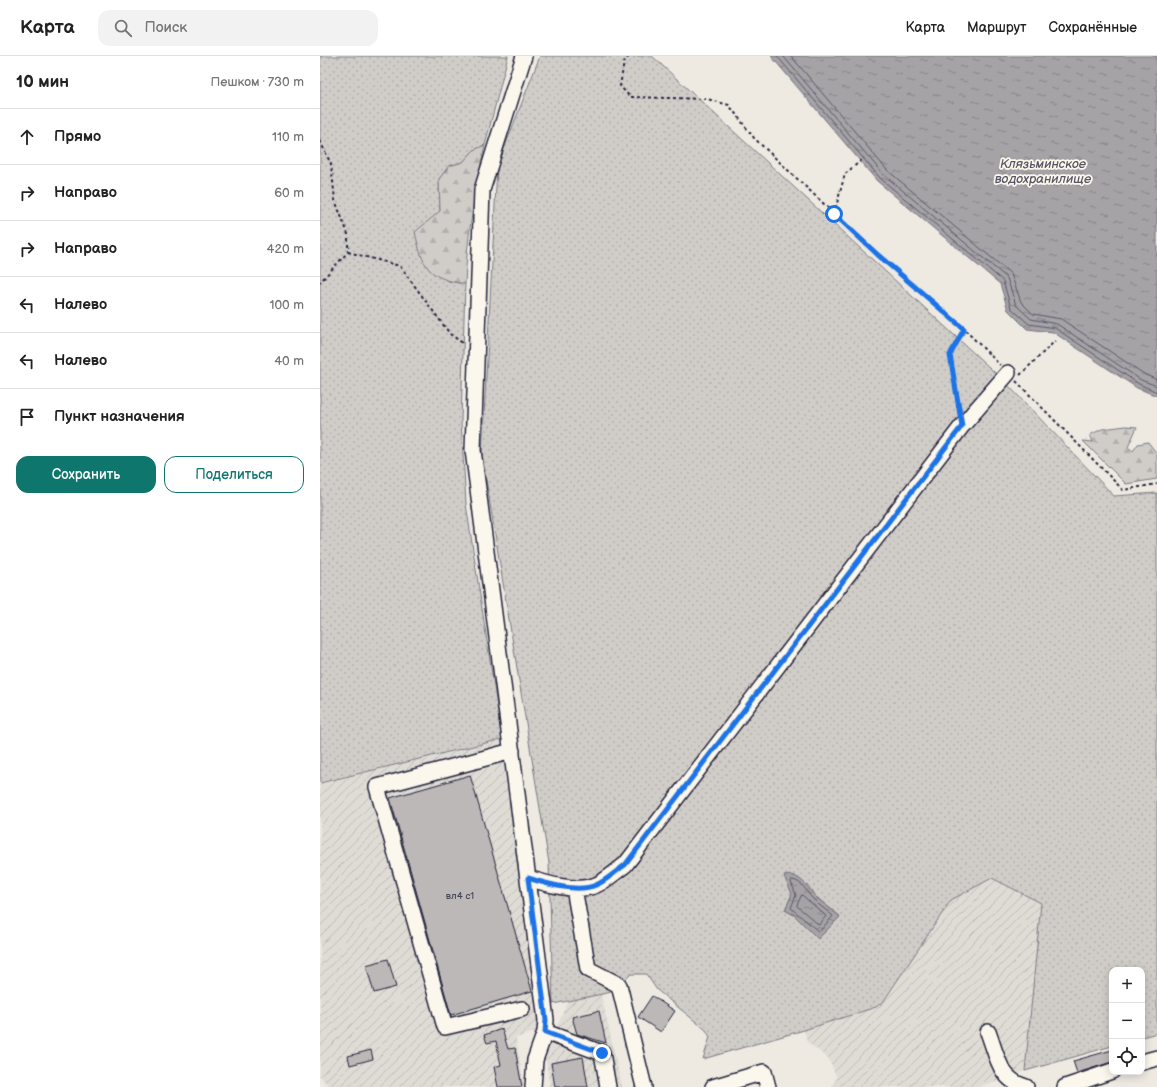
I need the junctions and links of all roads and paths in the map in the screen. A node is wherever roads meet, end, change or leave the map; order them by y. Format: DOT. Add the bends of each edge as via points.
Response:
graph roads {
  1 [pos="524,56"];
  2 [pos="629,56"];
  3 [pos="320,141"];
  4 [pos="864,158"];
  5 [pos="834,214"];
  6 [pos="348,252"];
  7 [pos="320,282"];
  8 [pos="964,329"];
  9 [pos="1055,341"];
  10 [pos="476,352"];
  11 [pos="1008,373"];
  12 [pos="962,426"];
  13 [pos="1157,484"];
  14 [pos="512,751"];
  15 [pos="528,878"];
  16 [pos="574,888"];
  17 [pos="522,1009"];
  18 [pos="545,1032"];
  19 [pos="988,1032"];
  20 [pos="1157,1058"];
  21 [pos="1145,1061"];
  22 [pos="1109,1072"];
  23 [pos="728,1085"];
  24 [pos="533,1087"];
  25 [pos="608,1087"];
  26 [pos="644,1087"];
  27 [pos="713,1087"];
  28 [pos="768,1087"];
  29 [pos="1026,1087"];
  30 [pos="1065,1087"];
  1 -- 10 [label="lane" via="482,190"];
  2 -- 5 [label="path" via="624,62 620,86 630,97 707,99 729,105 754,138"];
  3 -- 6 [label="path" via="331,164 335,200 348,234"];
  4 -- 5 [label="path" via="845,174"];
  5 -- 8 [label="path"];
  6 -- 7 [label="path"];
  6 -- 10 [label="path" via="400,266 450,334"];
  8 -- 11 [label="path"];
  8 -- 12 [label="path" via="950,355"];
  9 -- 13 [label="path" via="1015,380 1124,490"];
  10 -- 14 [label="lane" via="473,450"];
  11 -- 12 [label="lane"];
  12 -- 16 [label="lane" via="625,865 596,885"];
  14 -- 15 [label="lane"];
  14 -- 17 [label="lane" via="377,788 445,1027"];
  15 -- 16 [label="lane"];
  15 -- 18 [label="lane" via="546,1020"];
  16 -- 26 [label="lane" via="588,969 619,985"];
  18 -- 24 [label="lane" via="535,1060"];
  18 -- 25 [label="lane" via="602,1053"];
  19 -- 29 [label="lane" via="1004,1074 1016,1084"];
  20 -- 21 [label="lane"];
  22 -- 30 [label="lane"];
  23 -- 27 [label="lane"];
  23 -- 28 [label="lane" via="764,1072"];
}
